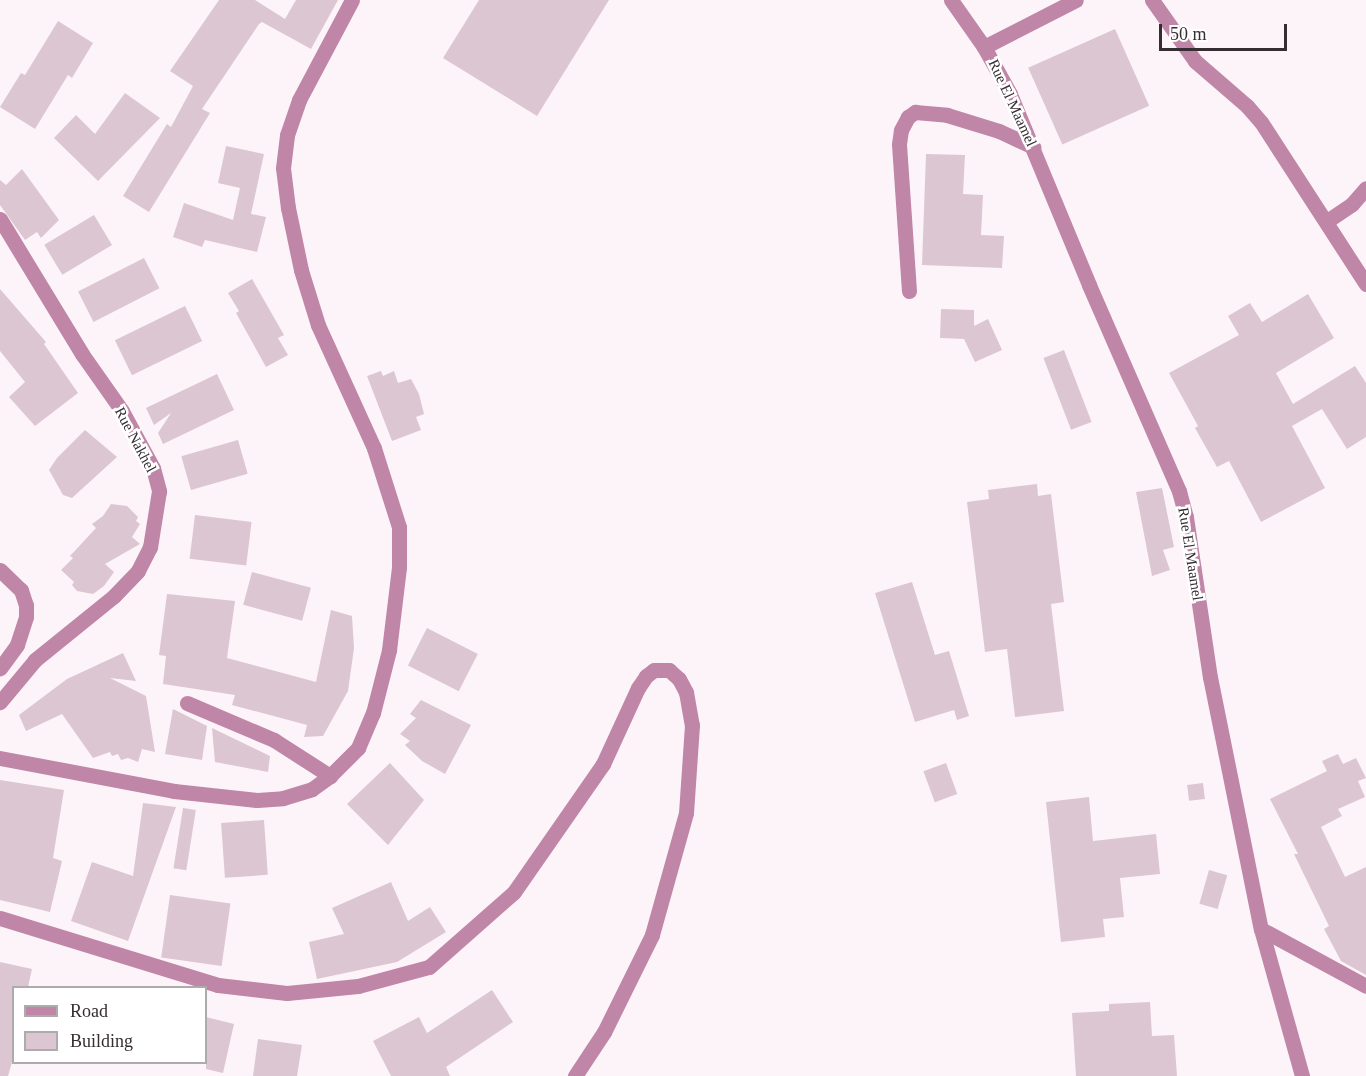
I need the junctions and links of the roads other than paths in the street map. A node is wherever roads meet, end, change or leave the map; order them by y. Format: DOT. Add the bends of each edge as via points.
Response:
graph roads {
  1 [pos="351,0"];
  2 [pos="951,0"];
  3 [pos="1076,0"];
  4 [pos="1152,0"];
  5 [pos="984,47"];
  6 [pos="1033,147"];
  7 [pos="1366,188"];
  8 [pos="0,219"];
  9 [pos="1327,221"];
  10 [pos="1366,284"];
  11 [pos="909,291"];
  12 [pos="0,570"];
  13 [pos="0,668"];
  14 [pos="0,702"];
  15 [pos="187,703"];
  16 [pos="0,758"];
  17 [pos="330,776"];
  18 [pos="0,918"];
  19 [pos="1261,929"];
  20 [pos="1366,986"];
  21 [pos="575,1076"];
  22 [pos="1302,1076"];
  1 -- 17 [label="street" via="298,100 287,135 284,168 301,270 318,325 374,448 399,527 400,547 383,679 373,713 358,748"];
  2 -- 5 [label="street, Rue El Maamel"];
  3 -- 5 [label="street"];
  4 -- 9 [label="street" via="1195,61 1261,122"];
  5 -- 6 [label="street, Rue El Maamel"];
  6 -- 11 [label="street" via="999,131 947,115 915,112 908,117 899,144"];
  6 -- 19 [label="street, Rue El Maamel" via="1179,492 1212,688"];
  7 -- 9 [label="street" via="1352,204"];
  8 -- 14 [label="street, Rue Nakhel" via="82,354 122,411 153,468 159,491 150,547 138,571 114,596 35,660"];
  9 -- 10 [label="street"];
  12 -- 13 [label="street" via="21,590 27,617 17,645"];
  15 -- 17 [label="street" via="274,740"];
  16 -- 17 [label="street" via="174,791 257,800 283,798 312,789"];
  18 -- 21 [label="street" via="218,985 287,993 358,986 429,967 514,892 603,764 646,676 654,670 669,670 686,692 692,725 686,813 652,935 604,1032"];
  19 -- 20 [label="street"];
  19 -- 22 [label="street, Rue El Maamel"];
}
